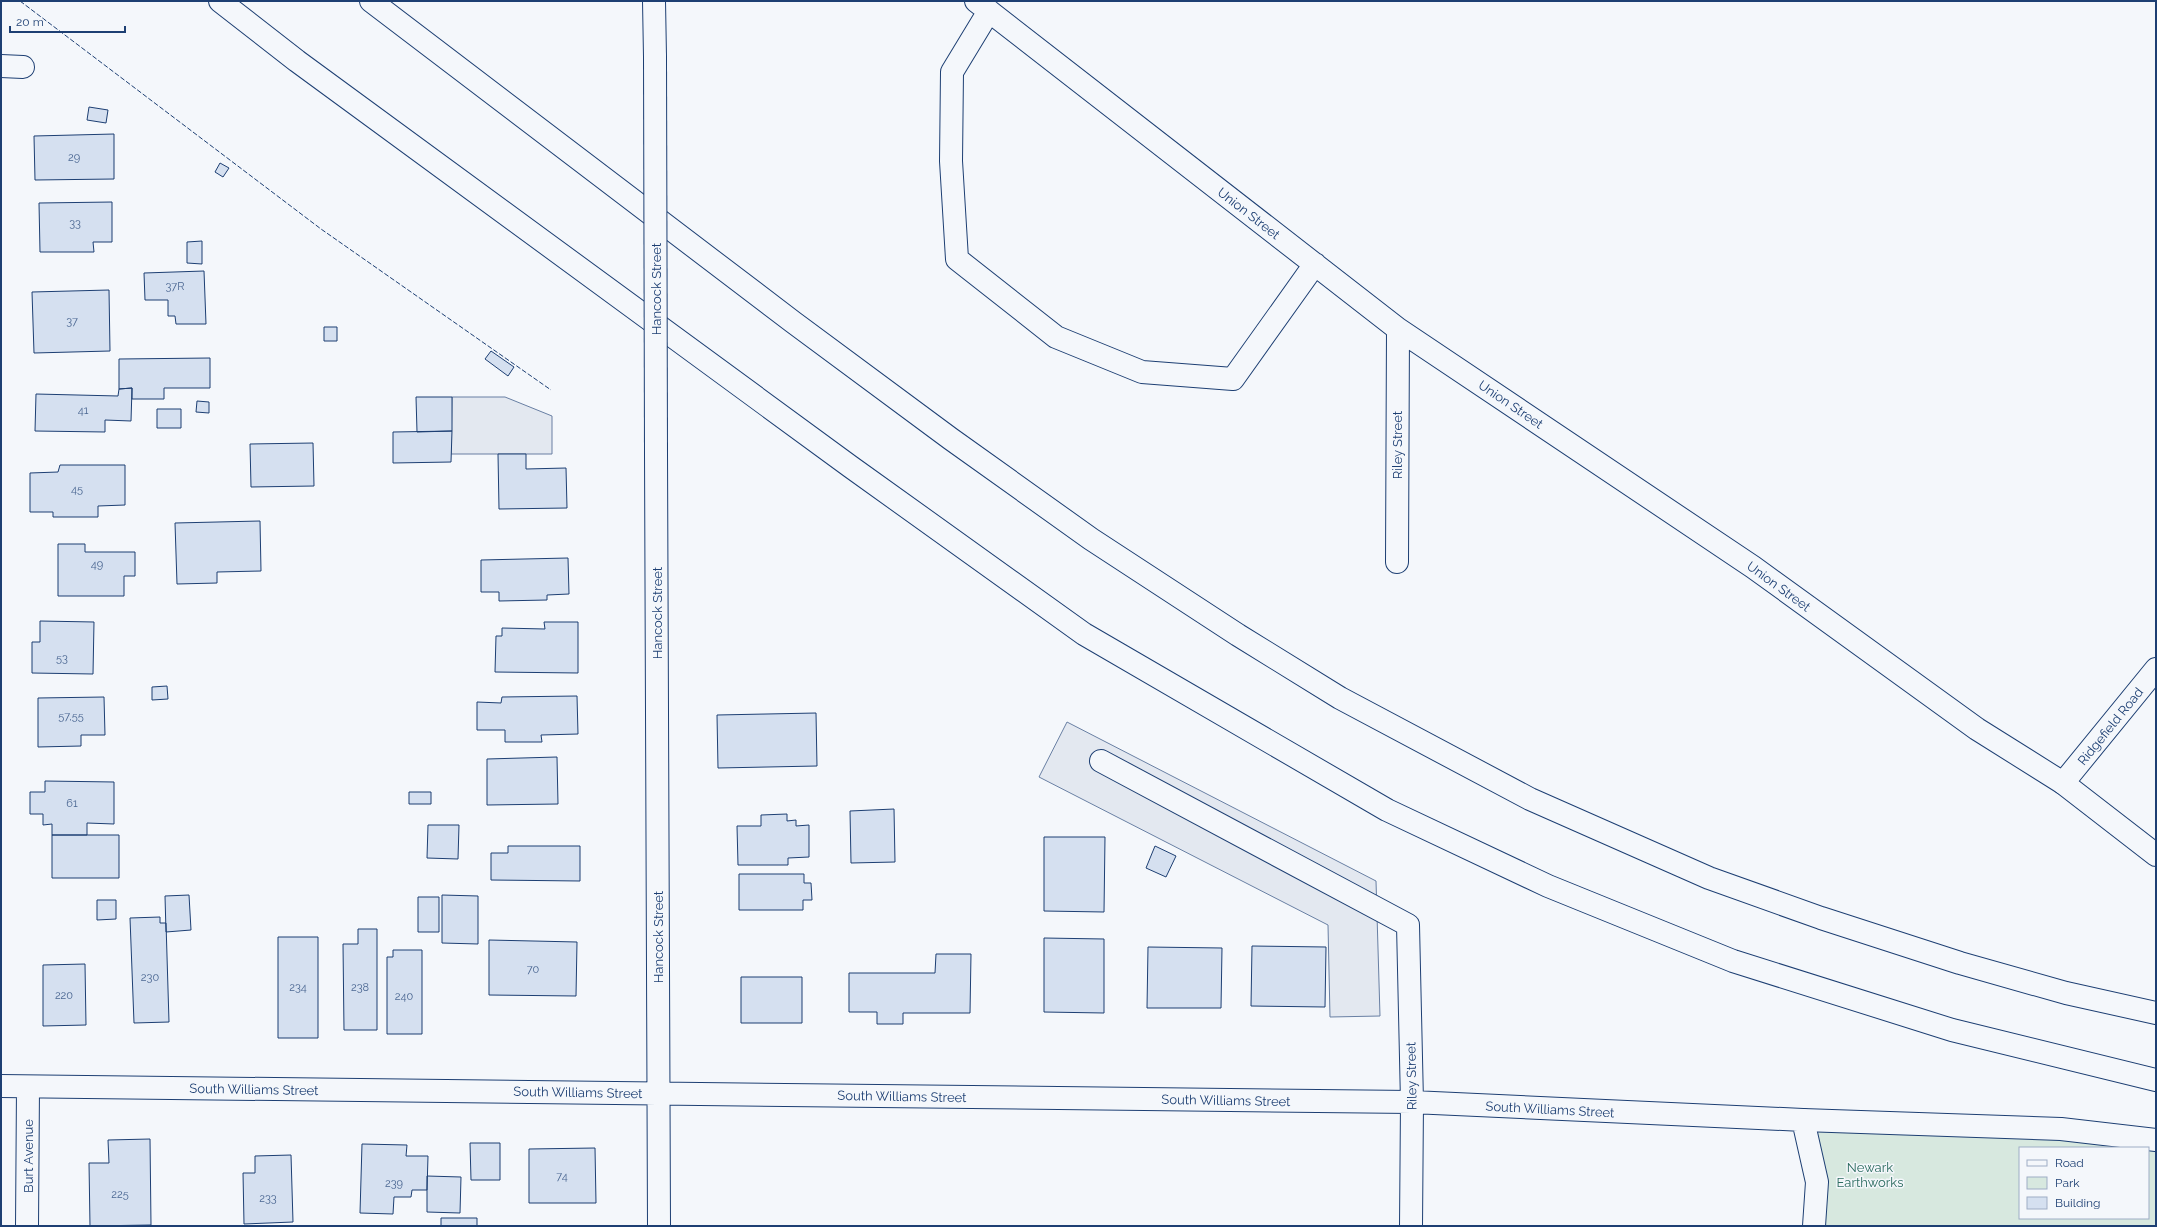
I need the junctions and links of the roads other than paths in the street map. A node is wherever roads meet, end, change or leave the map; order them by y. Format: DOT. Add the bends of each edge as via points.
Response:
graph roads {
  1 [pos="220,1"];
  2 [pos="371,1"];
  3 [pos="654,1"];
  4 [pos="982,6"];
  5 [pos="1,66"];
  6 [pos="23,67"];
  7 [pos="1315,264"];
  8 [pos="1398,329"];
  9 [pos="1397,562"];
  10 [pos="2156,669"];
  11 [pos="1101,761"];
  12 [pos="2063,783"];
  13 [pos="2156,855"];
  14 [pos="2156,1013"];
  15 [pos="2156,1080"];
  16 [pos="1,1086"];
  17 [pos="28,1087"];
  18 [pos="658,1093"];
  19 [pos="1412,1102"];
  20 [pos="1803,1120"];
  21 [pos="2156,1140"];
  22 [pos="28,1226"];
  23 [pos="659,1226"];
  24 [pos="1411,1226"];
  25 [pos="1814,1226"];
  1 -- 15 [label="main road" via="297,61 851,467 1084,634 1387,810 1548,886 1733,961 1952,1030"];
  2 -- 14 [label="main road" via="951,439 1091,539 1238,636 1340,698 1530,799 1709,878 1960,963 2066,993"];
  3 -- 18 [label="main road, Hancock Street, bridge"];
  4 -- 7 [label="main road, Union Street"];
  4 -- 7 [label="main road" via="952,72 951,161 957,259 1056,337 1142,372 1233,379"];
  5 -- 6 [label="main road"];
  7 -- 8 [label="main road, Union Street"];
  8 -- 9 [label="main road, Riley Street"];
  8 -- 12 [label="main road, Union Street" via="1753,567 1977,730"];
  10 -- 12 [label="main road, Ridgefield Road"];
  11 -- 19 [label="main road, Riley Street" via="1408,925"];
  12 -- 13 [label="main road, Union Street"];
  16 -- 17 [label="main road, South Williams Street"];
  17 -- 18 [label="main road, South Williams Street"];
  17 -- 22 [label="main road, Burt Avenue"];
  18 -- 19 [label="main road, South Williams Street"];
  18 -- 23 [label="main road, Hancock Street"];
  19 -- 20 [label="main road, South Williams Street"];
  19 -- 24 [label="main road, Riley Street"];
  20 -- 21 [label="main road, South Williams Street" via="2061,1129"];
  20 -- 25 [label="main road" via="1817,1182"];
}
